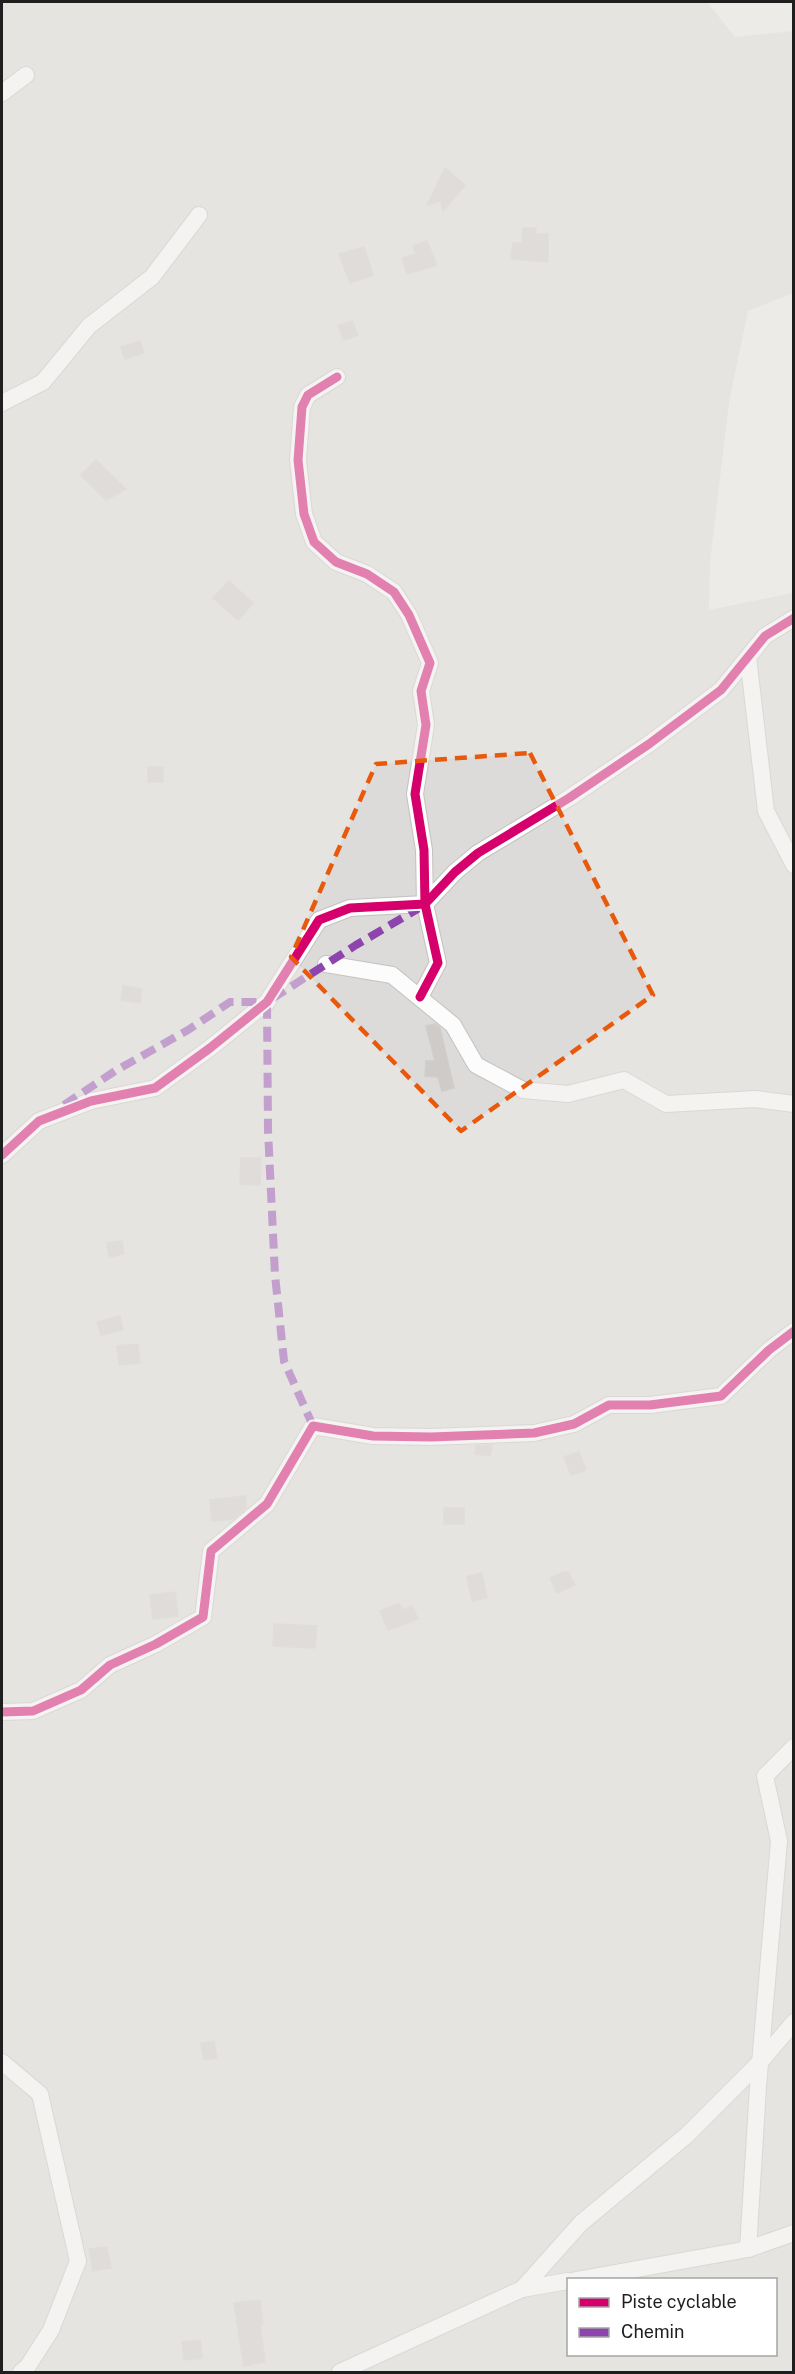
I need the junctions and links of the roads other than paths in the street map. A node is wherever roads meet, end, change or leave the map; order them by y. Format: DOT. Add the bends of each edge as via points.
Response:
graph roads {
  1 [pos="26,75"];
  2 [pos="2,93"];
  3 [pos="199,214"];
  4 [pos="337,377"];
  5 [pos="2,403"];
  6 [pos="794,618"];
  7 [pos="748,657"];
  8 [pos="794,865"];
  9 [pos="425,904"];
  10 [pos="326,964"];
  11 [pos="420,997"];
  12 [pos="794,1104"];
  13 [pos="2,1155"];
  14 [pos="794,1330"];
  15 [pos="2,1712"];
  16 [pos="794,1747"];
  17 [pos="794,2022"];
  18 [pos="761,2061"];
  19 [pos="2,2062"];
  20 [pos="794,2233"];
  21 [pos="748,2249"];
  22 [pos="587,2278"];
  23 [pos="567,2281"];
  24 [pos="522,2289"];
  25 [pos="21,2373"];
  26 [pos="340,2373"];
  1 -- 2 [label="street"];
  3 -- 5 [label="street" via="152,277 89,326 43,382"];
  4 -- 9 [label="street" via="308,395 302,407 298,460 304,514 314,542 336,562 367,574 394,592 430,663 421,691 426,725 415,794 424,850"];
  6 -- 7 [label="street" via="765,636"];
  7 -- 8 [label="street" via="766,812"];
  7 -- 9 [label="street" via="721,690 570,798 478,853"];
  9 -- 11 [label="street" via="438,963"];
  9 -- 13 [label="street" via="350,908 319,920 267,1002 210,1048 155,1088 91,1101 39,1121"];
  10 -- 11 [label="street" via="392,975"];
  11 -- 12 [label="street" via="453,1024 476,1065 523,1090 568,1094 624,1080 666,1104 755,1099"];
  14 -- 15 [label="street" via="721,1396 650,1406 609,1406 574,1424 534,1433 373,1436 313,1426 267,1504 211,1551 203,1617 110,1665 81,1690 33,1711"];
  16 -- 18 [label="street" via="765,1776 779,1841"];
  17 -- 18 [label="street"];
  18 -- 21 [label="street"];
  18 -- 24 [label="street" via="687,2135 581,2223"];
  19 -- 25 [label="street" via="40,2094 78,2261 51,2330"];
  20 -- 21 [label="street"];
  21 -- 22 [label="street"];
  23 -- 24 [label="street"];
  24 -- 26 [label="street"];
}
